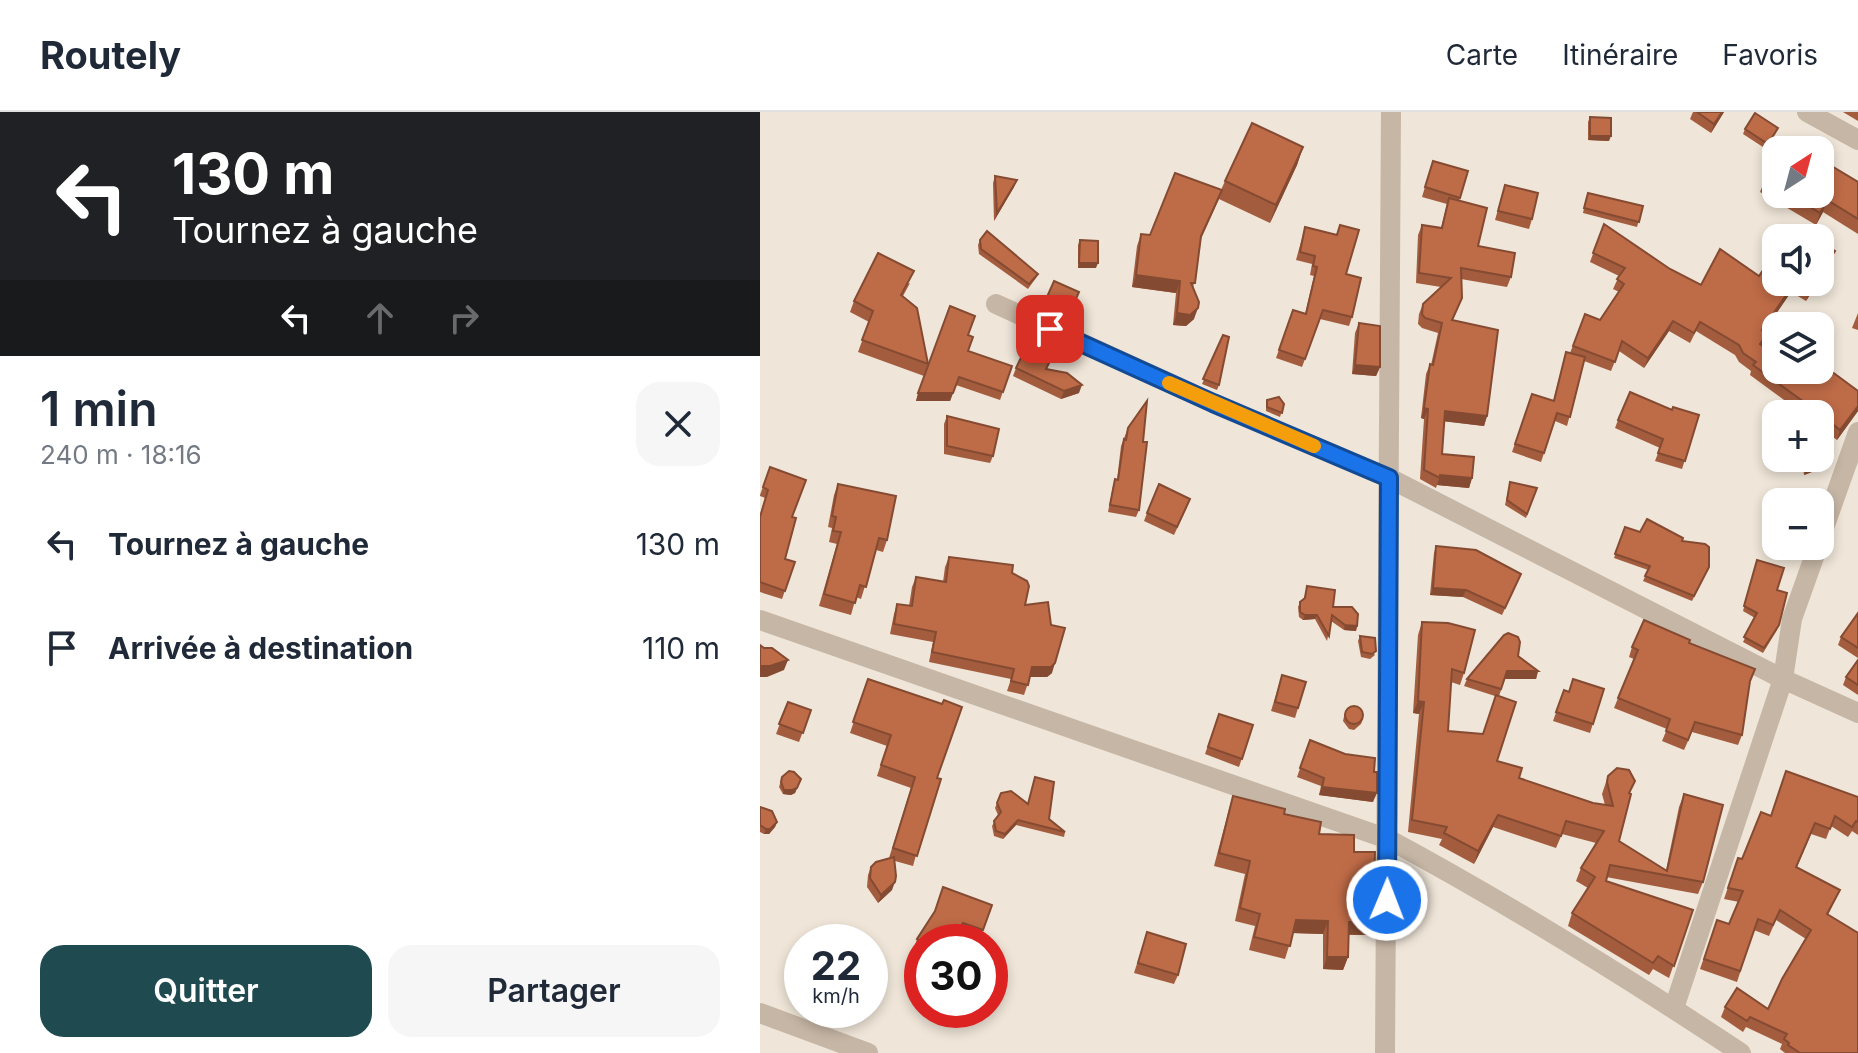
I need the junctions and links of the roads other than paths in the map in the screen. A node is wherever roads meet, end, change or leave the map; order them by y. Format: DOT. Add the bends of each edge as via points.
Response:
graph roads {
  1 [pos="1391,112"];
  2 [pos="1807,112"];
  3 [pos="1858,140"];
  4 [pos="996,304"];
  5 [pos="1858,432"];
  6 [pos="1389,478"];
  7 [pos="1834,500"];
  8 [pos="1813,560"];
  9 [pos="760,620"];
  10 [pos="1783,679"];
  11 [pos="1858,713"];
  12 [pos="1388,839"];
  13 [pos="1674,1008"];
  14 [pos="760,1013"];
  15 [pos="868,1053"];
  16 [pos="1385,1053"];
  17 [pos="1741,1053"];
  1 -- 6 [label="street"];
  2 -- 3 [label="street"];
  4 -- 6 [label="street"];
  5 -- 7 [label="street"];
  6 -- 10 [label="street"];
  6 -- 12 [label="street"];
  8 -- 10 [label="street" via="1792,619"];
  9 -- 12 [label="street"];
  10 -- 11 [label="street"];
  10 -- 13 [label="street"];
  12 -- 13 [label="street"];
  12 -- 16 [label="street"];
  13 -- 17 [label="street"];
  14 -- 15 [label="street"];
}
